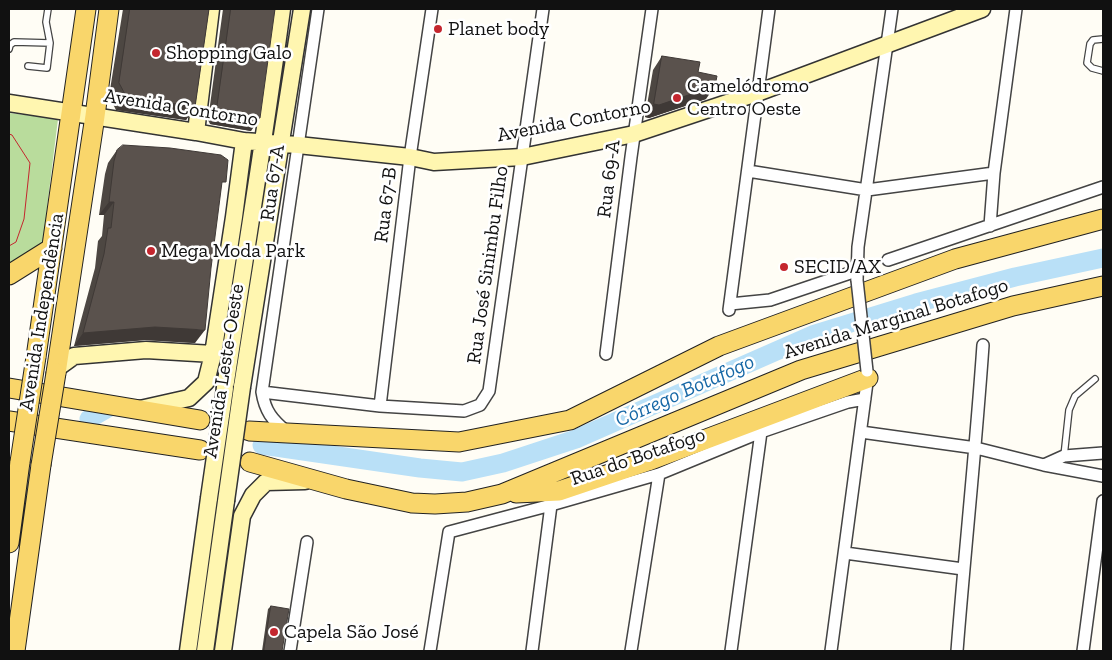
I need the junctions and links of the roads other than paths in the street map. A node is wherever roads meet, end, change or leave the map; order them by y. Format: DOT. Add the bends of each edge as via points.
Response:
graph roads {
  1 [pos="48,9"];
  2 [pos="109,9"];
  3 [pos="211,9"];
  4 [pos="282,9"];
  5 [pos="302,9"];
  6 [pos="318,9"];
  7 [pos="432,9"];
  8 [pos="543,9"];
  9 [pos="652,9"];
  10 [pos="769,9"];
  11 [pos="892,9"];
  12 [pos="982,9"];
  13 [pos="1016,9"];
  14 [pos="84,14"];
  15 [pos="1103,39"];
  16 [pos="50,43"];
  17 [pos="887,44"];
  18 [pos="9,49"];
  19 [pos="28,66"];
  20 [pos="1103,71"];
  21 [pos="757,93"];
  22 [pos="9,102"];
  23 [pos="295,105"];
  24 [pos="72,113"];
  25 [pos="95,116"];
  26 [pos="196,132"];
  27 [pos="634,134"];
  28 [pos="244,141"];
  29 [pos="264,143"];
  30 [pos="281,145"];
  31 [pos="298,145"];
  32 [pos="410,157"];
  33 [pos="522,157"];
  34 [pos="748,172"];
  35 [pos="994,173"];
  36 [pos="1103,187"];
  37 [pos="867,190"];
  38 [pos="254,191"];
  39 [pos="234,217"];
  40 [pos="1103,219"];
  41 [pos="990,226"];
  42 [pos="52,248"];
  43 [pos="888,260"];
  44 [pos="9,275"];
  45 [pos="856,275"];
  46 [pos="1103,286"];
  47 [pos="984,345"];
  48 [pos="213,354"];
  49 [pos="606,354"];
  50 [pos="56,371"];
  51 [pos="867,374"];
  52 [pos="1095,379"];
  53 [pos="9,388"];
  54 [pos="262,392"];
  55 [pos="864,399"];
  56 [pos="380,406"];
  57 [pos="138,410"];
  58 [pos="200,420"];
  59 [pos="9,421"];
  60 [pos="248,431"];
  61 [pos="760,432"];
  62 [pos="861,432"];
  63 [pos="288,433"];
  64 [pos="976,448"];
  65 [pos="200,450"];
  66 [pos="1103,453"];
  67 [pos="1064,456"];
  68 [pos="1103,457"];
  69 [pos="250,462"];
  70 [pos="1044,465"];
  71 [pos="659,474"];
  72 [pos="1103,476"];
  73 [pos="316,481"];
  74 [pos="502,494"];
  75 [pos="1103,501"];
  76 [pos="552,506"];
  77 [pos="9,538"];
  78 [pos="307,542"];
  79 [pos="845,553"];
  80 [pos="963,569"];
  81 [pos="9,643"];
  82 [pos="14,651"];
  83 [pos="188,651"];
  84 [pos="205,651"];
  85 [pos="223,651"];
  86 [pos="290,651"];
  87 [pos="430,651"];
  88 [pos="532,651"];
  89 [pos="631,651"];
  90 [pos="731,651"];
  91 [pos="833,651"];
  92 [pos="957,651"];
  93 [pos="1083,651"];
  1 -- 16 [label="lane" via="46,22"];
  2 -- 25 [label="main road, Avenida Independência"];
  3 -- 26 [label="main road"];
  4 -- 29 [label="main road, Avenida Leste-Oeste"];
  5 -- 23 [label="main road, Avenida Leste-Oeste"];
  6 -- 23 [label="street, Rua 67-A"];
  7 -- 32 [label="street, Rua 67-B"];
  8 -- 33 [label="street, Rua José Sinimbu Filho"];
  9 -- 27 [label="street, Rua 69-A"];
  10 -- 21 [label="street"];
  11 -- 17 [label="street"];
  12 -- 17 [label="main road, Avenida Contorno"];
  13 -- 35 [label="street"];
  14 -- 24 [label="main road, Avenida Independência"];
  15 -- 20 [label="lane" via="1093,40 1090,44 1087,63"];
  16 -- 18 [label="lane" via="14,42"];
  16 -- 19 [label="lane" via="47,68"];
  17 -- 21 [label="main road, Avenida Contorno"];
  17 -- 37 [label="street"];
  21 -- 27 [label="main road, Avenida Contorno"];
  21 -- 34 [label="street"];
  22 -- 24 [label="main road, Avenida Contorno"];
  23 -- 30 [label="main road, Avenida Leste-Oeste"];
  23 -- 31 [label="street, Rua 67-A"];
  24 -- 25 [label="main road, Avenida Contorno"];
  24 -- 42 [label="main road, Avenida Independência"];
  25 -- 26 [label="main road, Avenida Contorno"];
  25 -- 50 [label="main road, Avenida Independência"];
  26 -- 28 [label="main road, Avenida Contorno"];
  27 -- 33 [label="main road, Avenida Contorno"];
  27 -- 49 [label="street, Rua 69-A"];
  28 -- 29 [label="main road, Avenida Contorno"];
  28 -- 39 [label="main road"];
  29 -- 30 [label="main road, Avenida Contorno"];
  29 -- 38 [label="main road, Avenida Leste-Oeste"];
  30 -- 31 [label="main road, Avenida Contorno"];
  30 -- 84 [label="main road, Avenida Leste-Oeste, bridge"];
  31 -- 32 [label="main road, Avenida Contorno"];
  31 -- 54 [label="street, Rua 67-A"];
  32 -- 33 [label="main road, Avenida Contorno" via="434,162"];
  32 -- 56 [label="street, Rua 67-B"];
  33 -- 56 [label="street, Rua José Sinimbu Filho" via="489,391 480,405 464,411"];
  34 -- 37 [label="street"];
  34 -- 45 [label="street" via="730,307 770,300"];
  35 -- 37 [label="street"];
  35 -- 41 [label="street"];
  36 -- 41 [label="street"];
  37 -- 45 [label="street"];
  38 -- 39 [label="main road"];
  38 -- 83 [label="main road, Avenida Leste-Oeste, bridge"];
  39 -- 48 [label="main road"];
  40 -- 63 [label="main road, Avenida Marginal Botafogo" via="955,259 719,346 570,420 459,442"];
  41 -- 43 [label="street"];
  42 -- 44 [label="main road"];
  42 -- 77 [label="main road, Avenida Independência, bridge"];
  45 -- 51 [label="street, bridge"];
  46 -- 74 [label="main road, Avenida Marginal Botafogo" via="1014,306 801,370"];
  47 -- 64 [label="street"];
  48 -- 50 [label="main road" via="146,350 74,356"];
  48 -- 57 [label="main road" via="206,382 189,398"];
  50 -- 82 [label="main road, Avenida Independência, bridge"];
  51 -- 55 [label="street"];
  51 -- 74 [label="main road" via="648,461 559,491"];
  52 -- 67 [label="lane" via="1075,396 1069,410"];
  53 -- 57 [label="main road"];
  54 -- 56 [label="street"];
  54 -- 63 [label="street" via="268,414"];
  55 -- 61 [label="street, Rua do Botafogo"];
  55 -- 62 [label="street"];
  57 -- 58 [label="main road"];
  59 -- 65 [label="main road"];
  60 -- 63 [label="main road, Avenida Marginal Botafogo"];
  61 -- 71 [label="street, Rua do Botafogo"];
  61 -- 90 [label="street"];
  62 -- 64 [label="street"];
  62 -- 79 [label="street"];
  64 -- 70 [label="street"];
  64 -- 80 [label="street"];
  66 -- 67 [label="street"];
  66 -- 68 [label="street"];
  67 -- 70 [label="street"];
  69 -- 73 [label="main road, Avenida Marginal Botafogo"];
  70 -- 72 [label="street"];
  71 -- 76 [label="street, Rua do Botafogo"];
  71 -- 89 [label="street"];
  73 -- 74 [label="main road, Avenida Marginal Botafogo" via="412,503 467,502"];
  73 -- 85 [label="main road" via="266,482 253,495 242,516"];
  75 -- 93 [label="street"];
  76 -- 87 [label="street, Rua do Botafogo" via="449,532"];
  76 -- 88 [label="street"];
  78 -- 86 [label="street"];
  79 -- 80 [label="street"];
  79 -- 91 [label="street"];
  80 -- 92 [label="street"];
  81 -- 82 [label="main road"];
}
